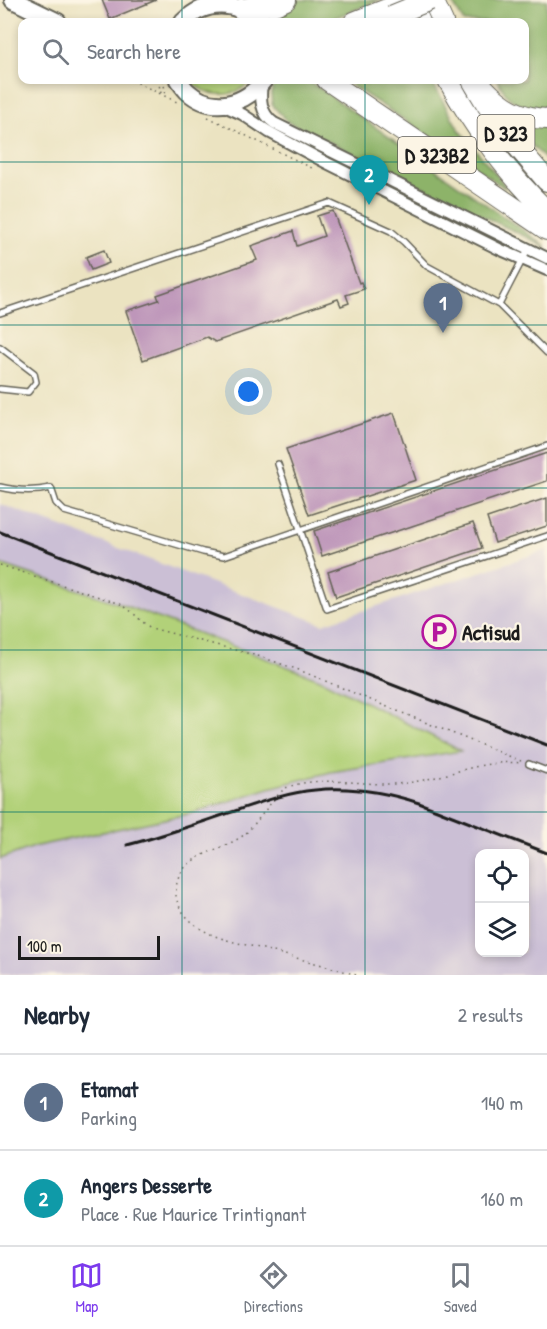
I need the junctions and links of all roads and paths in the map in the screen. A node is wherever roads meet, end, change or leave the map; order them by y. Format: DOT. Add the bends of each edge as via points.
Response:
graph roads {
  1 [pos="13,0"];
  2 [pos="199,0"];
  3 [pos="286,0"];
  4 [pos="410,0"];
  5 [pos="432,0"];
  6 [pos="236,5"];
  7 [pos="0,6"];
  8 [pos="385,16"];
  9 [pos="26,18"];
  10 [pos="50,18"];
  11 [pos="188,18"];
  12 [pos="189,18"];
  13 [pos="254,18"];
  14 [pos="418,18"];
  15 [pos="441,18"];
  16 [pos="140,84"];
  17 [pos="159,84"];
  18 [pos="260,84"];
  19 [pos="262,84"];
  20 [pos="333,84"];
  21 [pos="451,84"];
  22 [pos="474,84"];
  23 [pos="482,84"];
  24 [pos="183,85"];
  25 [pos="167,88"];
  26 [pos="219,104"];
  27 [pos="547,119"];
  28 [pos="547,181"];
  29 [pos="547,211"];
  30 [pos="547,231"];
  31 [pos="528,249"];
  32 [pos="547,258"];
  33 [pos="523,260"];
  34 [pos="547,270"];
  35 [pos="499,305"];
  36 [pos="0,313"];
  37 [pos="0,347"];
  38 [pos="547,353"];
  39 [pos="0,389"];
  40 [pos="547,446"];
  41 [pos="278,464"];
  42 [pos="0,488"];
  43 [pos="300,530"];
  44 [pos="547,536"];
  45 [pos="0,565"];
  46 [pos="529,764"];
  47 [pos="547,771"];
  48 [pos="356,975"];
  1 -- 10 [label="main road"];
  2 -- 11 [label="street"];
  3 -- 6 [label="highway" via="275,5"];
  4 -- 8 [label="highway"];
  4 -- 14 [label="highway"];
  5 -- 8 [label="highway, bridge"];
  5 -- 15 [label="highway"];
  6 -- 12 [label="main road" via="204,8"];
  6 -- 13 [label="main road"];
  7 -- 9 [label="main road"];
  16 -- 17 [label="path" via="161,94"];
  18 -- 26 [label="main road" via="235,102"];
  19 -- 31 [label="street" via="262,106 274,123"];
  20 -- 30 [label="highway, D 323B2"];
  21 -- 29 [label="highway, D 323" via="484,137"];
  22 -- 28 [label="highway, D 323" via="505,132"];
  23 -- 27 [label="highway" via="501,105 528,117"];
  24 -- 25 [label="main road"];
  24 -- 26 [label="main road" via="202,100"];
  26 -- 33 [label="street" via="327,163"];
  31 -- 32 [label="street"];
  31 -- 33 [label="lane"];
  33 -- 34 [label="street"];
  33 -- 35 [label="lane"];
  35 -- 36 [label="lane" via="427,266 391,231 329,203"];
  35 -- 38 [label="lane"];
  37 -- 39 [label="lane" via="34,373 36,382 28,392"];
  40 -- 43 [label="lane"];
  41 -- 43 [label="lane"];
  42 -- 43 [label="lane" via="51,488 56,503 64,511 224,556"];
  43 -- 44 [label="lane" via="327,609"];
  45 -- 46 [label="path" via="118,603 152,628 299,670"];
  46 -- 47 [label="lane"];
  46 -- 48 [label="path" via="503,762 401,784 343,781 289,786 246,833 188,863 177,878 176,898 181,910 208,933"];
}
